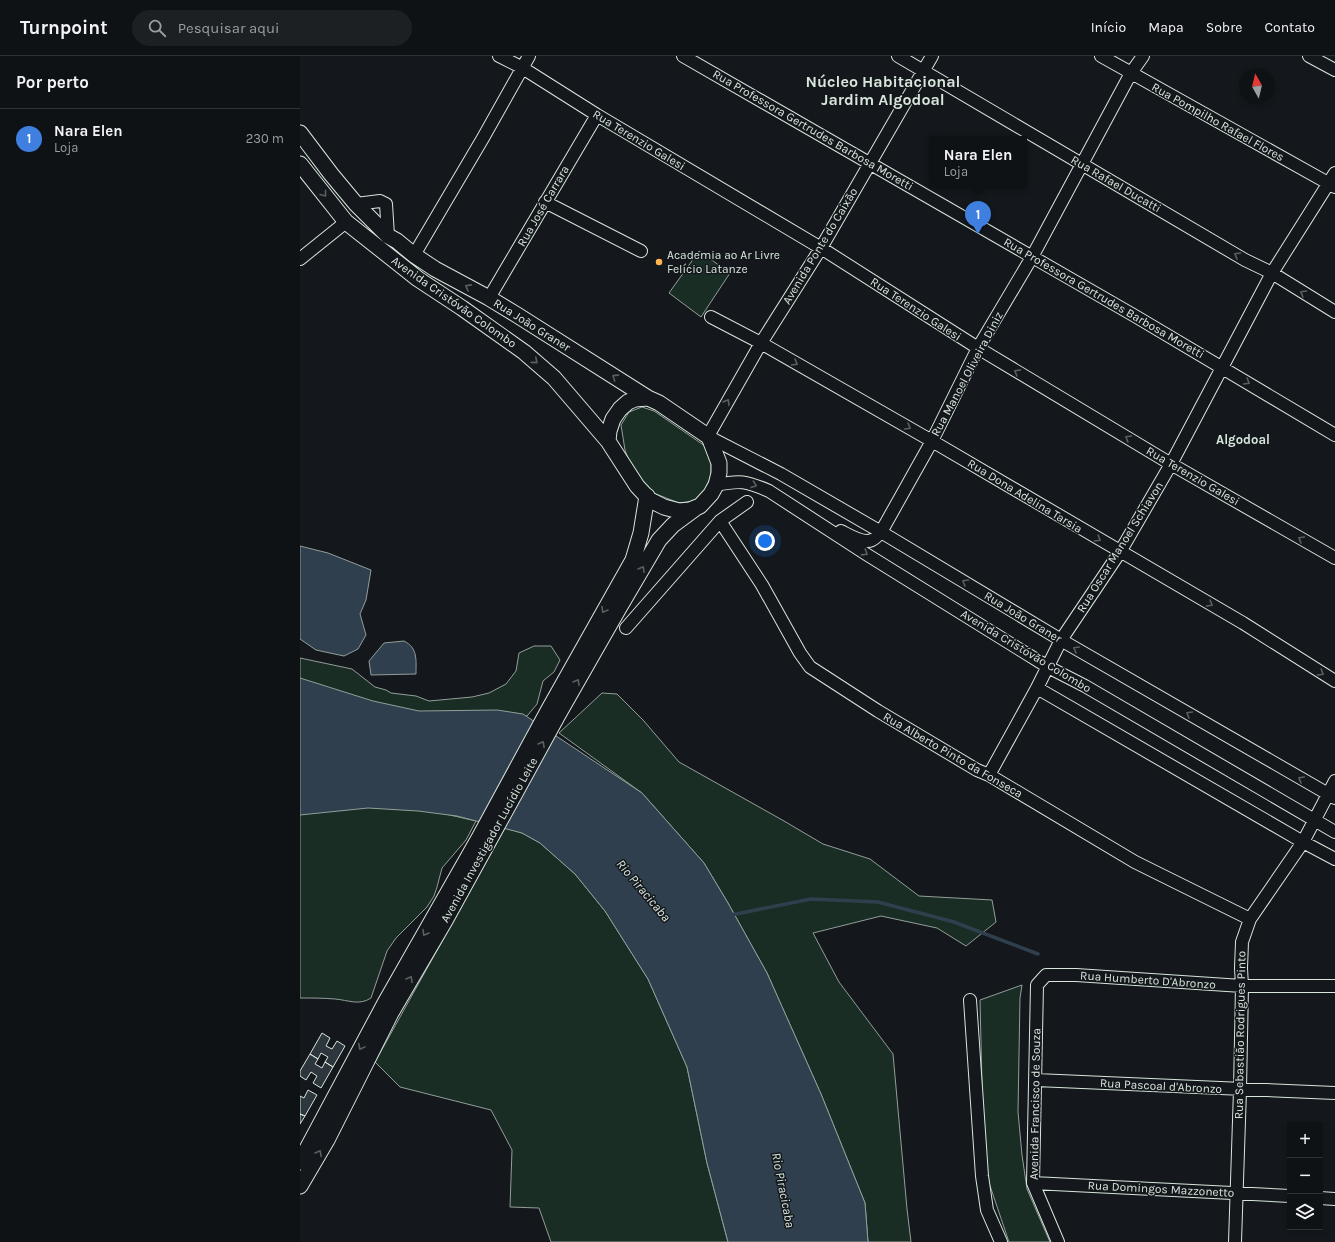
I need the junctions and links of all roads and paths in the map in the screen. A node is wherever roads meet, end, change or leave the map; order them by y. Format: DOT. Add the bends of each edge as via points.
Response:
graph roads {
  1 [pos="499,56"];
  2 [pos="529,56"];
  3 [pos="684,56"];
  4 [pos="898,56"];
  5 [pos="932,56"];
  6 [pos="1101,56"];
  7 [pos="1143,56"];
  8 [pos="1309,56"];
  9 [pos="522,67"];
  10 [pos="923,70"];
  11 [pos="1335,70"];
  12 [pos="1131,73"];
  13 [pos="597,114"];
  14 [pos="300,133"];
  15 [pos="870,162"];
  16 [pos="300,164"];
  17 [pos="1082,164"];
  18 [pos="1333,181"];
  19 [pos="545,202"];
  20 [pos="356,204"];
  21 [pos="346,222"];
  22 [pos="388,236"];
  23 [pos="821,248"];
  24 [pos="641,251"];
  25 [pos="414,255"];
  26 [pos="1032,257"];
  27 [pos="300,259"];
  28 [pos="1272,273"];
  29 [pos="489,298"];
  30 [pos="1335,312"];
  31 [pos="711,317"];
  32 [pos="761,343"];
  33 [pos="978,348"];
  34 [pos="1222,367"];
  35 [pos="648,398"];
  36 [pos="1335,435"];
  37 [pos="708,436"];
  38 [pos="608,441"];
  39 [pos="932,441"];
  40 [pos="1171,464"];
  41 [pos="716,485"];
  42 [pos="647,496"];
  43 [pos="746,502"];
  44 [pos="696,508"];
  45 [pos="720,521"];
  46 [pos="823,526"];
  47 [pos="881,532"];
  48 [pos="1120,552"];
  49 [pos="1335,558"];
  50 [pos="626,628"];
  51 [pos="1061,640"];
  52 [pos="1048,667"];
  53 [pos="1335,681"];
  54 [pos="1037,688"];
  55 [pos="553,712"];
  56 [pos="989,775"];
  57 [pos="1335,781"];
  58 [pos="1331,796"];
  59 [pos="1314,819"];
  60 [pos="1335,832"];
  61 [pos="484,839"];
  62 [pos="1303,842"];
  63 [pos="1335,859"];
  64 [pos="1250,919"];
  65 [pos="1037,985"];
  66 [pos="1242,986"];
  67 [pos="1335,986"];
  68 [pos="970,1000"];
  69 [pos="1036,1080"];
  70 [pos="1240,1090"];
  71 [pos="1335,1093"];
  72 [pos="300,1162"];
  73 [pos="1033,1183"];
  74 [pos="300,1186"];
  75 [pos="1236,1192"];
  76 [pos="1287,1196"];
  77 [pos="1323,1198"];
  78 [pos="1335,1199"];
  79 [pos="1001,1242"];
  80 [pos="1058,1242"];
  81 [pos="1235,1242"];
  1 -- 9 [label="street, Rua Terenzio Galesi"];
  2 -- 9 [label="street"];
  3 -- 15 [label="street, Rua Professora Gertrudes Barbosa Moretti"];
  4 -- 10 [label="street, Rua Rafael Ducatti"];
  5 -- 10 [label="street, Avenida Ponte do Caixão"];
  6 -- 12 [label="street, Rua Pompilho Rafael Flores"];
  7 -- 12 [label="street, Rua Manoel Oliveira Diniz"];
  8 -- 11 [label="street"];
  9 -- 13 [label="street, Rua Terenzio Galesi"];
  9 -- 25 [label="street"];
  10 -- 15 [label="street, Avenida Ponte do Caixão"];
  10 -- 17 [label="street, Rua Rafael Ducatti"];
  12 -- 17 [label="street, Rua Manoel Oliveira Diniz"];
  12 -- 18 [label="street, Rua Pompilho Rafael Flores"];
  13 -- 19 [label="street, Rua José Carrara"];
  13 -- 23 [label="street, Rua Terenzio Galesi"];
  14 -- 20 [label="main road, Avenida Cristóvão Colombo"];
  15 -- 23 [label="street, Avenida Ponte do Caixão"];
  15 -- 26 [label="street, Rua Professora Gertrudes Barbosa Moretti"];
  16 -- 21 [label="main road, Avenida Cristóvão Colombo, one-way"];
  17 -- 26 [label="street, Rua Manoel Oliveira Diniz"];
  28 -- 17 [label="street, Rua Rafael Ducatti, one-way" via="1245,260"];
  18 -- 28 [label="street, Rua Oscar Manoel Schiavon"];
  19 -- 24 [label="street"];
  19 -- 29 [label="street, Rua José Carrara"];
  20 -- 22 [label="main road, Avenida Cristóvão Colombo"];
  20 -- 22 [label="street" via="380,201 386,204"];
  21 -- 27 [label="street"];
  21 -- 38 [label="main road, Avenida Cristóvão Colombo, one-way" via="418,279 524,352 554,378"];
  22 -- 25 [label="main road, Avenida Cristóvão Colombo" via="397,240"];
  23 -- 32 [label="street, Avenida Ponte do Caixão"];
  23 -- 33 [label="street, Rua Terenzio Galesi"];
  29 -- 25 [label="main road, Rua João Graner, one-way"];
  26 -- 33 [label="street, Rua Manoel Oliveira Diniz"];
  26 -- 34 [label="street, Rua Professora Gertrudes Barbosa Moretti"];
  30 -- 28 [label="street, Rua Rafael Ducatti, one-way"];
  28 -- 34 [label="street, Rua Oscar Manoel Schiavon"];
  35 -- 29 [label="main road, Rua João Graner, one-way"];
  31 -- 32 [label="street, Rua Dona Adelina Tarsia"];
  37 -- 32 [label="street, Avenida Ponte do Caixão, one-way"];
  32 -- 39 [label="street, Rua Dona Adelina Tarsia, one-way"];
  33 -- 39 [label="street, Rua Manoel Oliveira Diniz"];
  40 -- 33 [label="street, Rua Terenzio Galesi, one-way"];
  34 -- 36 [label="street, Rua Professora Gertrudes Barbosa Moretti, one-way"];
  34 -- 40 [label="street, Rua Oscar Manoel Schiavon"];
  35 -- 37 [label="main road" via="659,402"];
  35 -- 38 [label="main road" via="635,399 620,409 613,419"];
  37 -- 41 [label="main road" via="719,463"];
  37 -- 47 [label="street, Rua João Graner" via="781,474"];
  38 -- 42 [label="main road" via="637,486"];
  39 -- 47 [label="street, Rua Manoel Oliveira Diniz"];
  39 -- 48 [label="street, Rua Dona Adelina Tarsia, one-way"];
  40 -- 48 [label="street, Rua Oscar Manoel Schiavon"];
  49 -- 40 [label="street, Rua Terenzio Galesi, one-way"];
  41 -- 44 [label="main road" via="711,494"];
  41 -- 46 [label="street, Avenida Cristóvão Colombo, one-way" via="737,481 754,484"];
  42 -- 44 [label="main road" via="657,504 672,509"];
  42 -- 55 [label="main road, Avenida Investigador Lucídio Leite, one-way" via="641,533 633,560"];
  43 -- 45 [label="street"];
  55 -- 44 [label="main road, Avenida Investigador Lucídio Leite, one-way" via="659,540 672,525"];
  45 -- 50 [label="street"];
  45 -- 56 [label="street, Rua Alberto Pinto da Fonseca" via="762,585 810,667 878,711"];
  46 -- 47 [label="street" via="868,541 873,540"];
  46 -- 52 [label="street, Avenida Cristóvão Colombo, one-way"];
  51 -- 47 [label="street, Rua João Graner, one-way"];
  48 -- 51 [label="street, Rua Oscar Manoel Schiavon"];
  48 -- 53 [label="street, Rua Dona Adelina Tarsia, one-way" via="1243,623"];
  51 -- 52 [label="street, Rua Oscar Manoel Schiavon"];
  58 -- 51 [label="street, Rua João Graner, one-way"];
  52 -- 54 [label="street, Rua Oscar Manoel Schiavon"];
  52 -- 59 [label="street, Avenida Cristóvão Colombo"];
  54 -- 56 [label="street, Rua Oscar Manoel Schiavon"];
  54 -- 62 [label="street, Avenida Cristóvão Colombo"];
  55 -- 61 [label="main road, Avenida Investigador Lucídio Leite"];
  56 -- 64 [label="street, Rua Alberto Pinto da Fonseca" via="1135,862"];
  57 -- 58 [label="street, Rua Sebastião Rodrigues Pinto"];
  58 -- 59 [label="street, Rua Sebastião Rodrigues Pinto"];
  59 -- 60 [label="street, Avenida Cristóvão Colombo"];
  59 -- 62 [label="street, Rua Sebastião Rodrigues Pinto"];
  61 -- 72 [label="main road, Avenida Investigador Lucídio Leite, one-way" via="385,1003"];
  74 -- 61 [label="main road, Avenida Investigador Lucídio Leite, one-way" via="327,1140 391,1013 446,919"];
  62 -- 63 [label="street, Avenida Cristóvão Colombo"];
  62 -- 64 [label="street, Rua Sebastião Rodrigues Pinto"];
  64 -- 66 [label="street, Rua Sebastião Rodrigues Pinto" via="1242,942"];
  65 -- 66 [label="street, Rua Humberto D'Abronzo" via="1046,974"];
  65 -- 69 [label="street, Avenida Francisco de Souza"];
  66 -- 67 [label="street, Rua Humberto D'Abronzo"];
  66 -- 70 [label="street, Rua Sebastião Rodrigues Pinto"];
  68 -- 79 [label="street" via="982,1176 987,1210"];
  69 -- 70 [label="street, Rua Pascoal d'Abronzo"];
  69 -- 73 [label="street, Avenida Francisco de Souza"];
  70 -- 71 [label="street, Rua Pascoal d'Abronzo"];
  70 -- 75 [label="street, Rua Sebastião Rodrigues Pinto"];
  73 -- 75 [label="street, Rua Domingos Mazzonetto"];
  73 -- 80 [label="street, Avenida Francisco de Souza"];
  75 -- 76 [label="street, Rua Domingos Mazzonetto"];
  75 -- 81 [label="street, Rua Sebastião Rodrigues Pinto"];
  77 -- 78 [label="street"];
}
